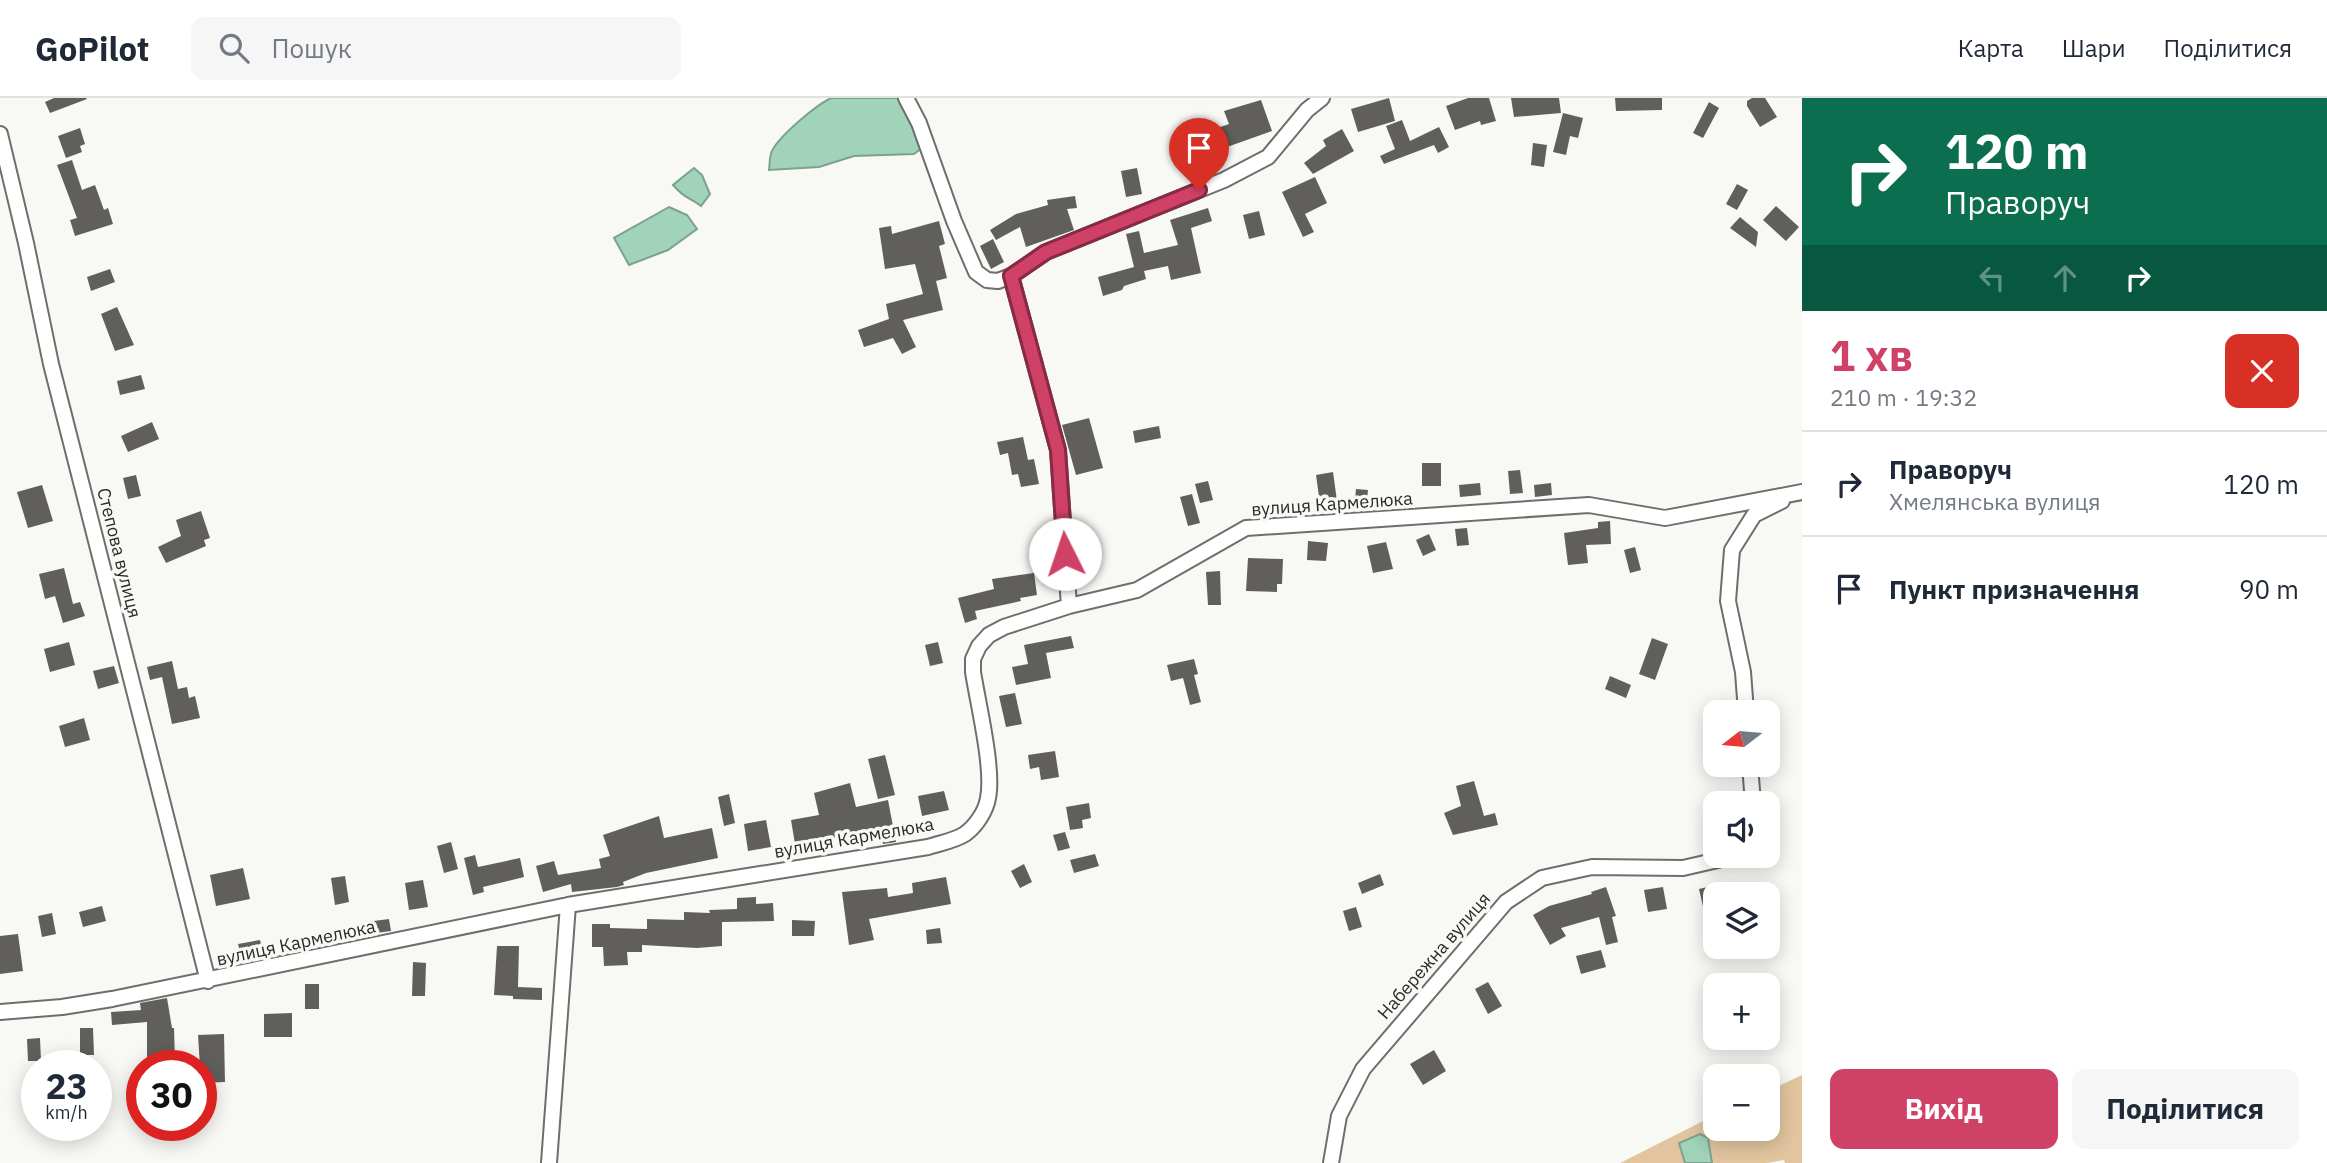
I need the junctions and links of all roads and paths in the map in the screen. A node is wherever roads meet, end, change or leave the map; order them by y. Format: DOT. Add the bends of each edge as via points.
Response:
graph roads {
  1 [pos="906,98"];
  2 [pos="1322,98"];
  3 [pos="0,134"];
  4 [pos="1011,276"];
  5 [pos="1800,492"];
  6 [pos="1069,606"];
  7 [pos="1745,700"];
  8 [pos="1703,863"];
  9 [pos="568,905"];
  10 [pos="208,981"];
  11 [pos="0,1012"];
  12 [pos="549,1163"];
  13 [pos="1331,1163"];
  1 -- 4 [label="street" via="976,272 986,280"];
  2 -- 4 [label="street" via="1268,157 1224,180 1046,252"];
  3 -- 10 [label="street, Степова вулиця" via="51,364"];
  4 -- 6 [label="street" via="1058,450"];
  5 -- 6 [label="street, вулиця Кармелюка" via="1665,518 1588,505 1246,528 1137,590"];
  5 -- 7 [label="street" via="1754,515 1732,550 1728,601"];
  6 -- 9 [label="street, вулиця Кармелюка" via="989,635 972,659 990,778 982,816 965,834 928,847"];
  8 -- 13 [label="street, Набережна вулиця" via="1683,868 1591,867 1542,878 1506,902 1363,1069 1339,1116"];
  9 -- 10 [label="street, вулиця Кармелюка"];
  9 -- 12 [label="street"];
  10 -- 11 [label="street, вулиця Кармелюка" via="62,1007"];
}
